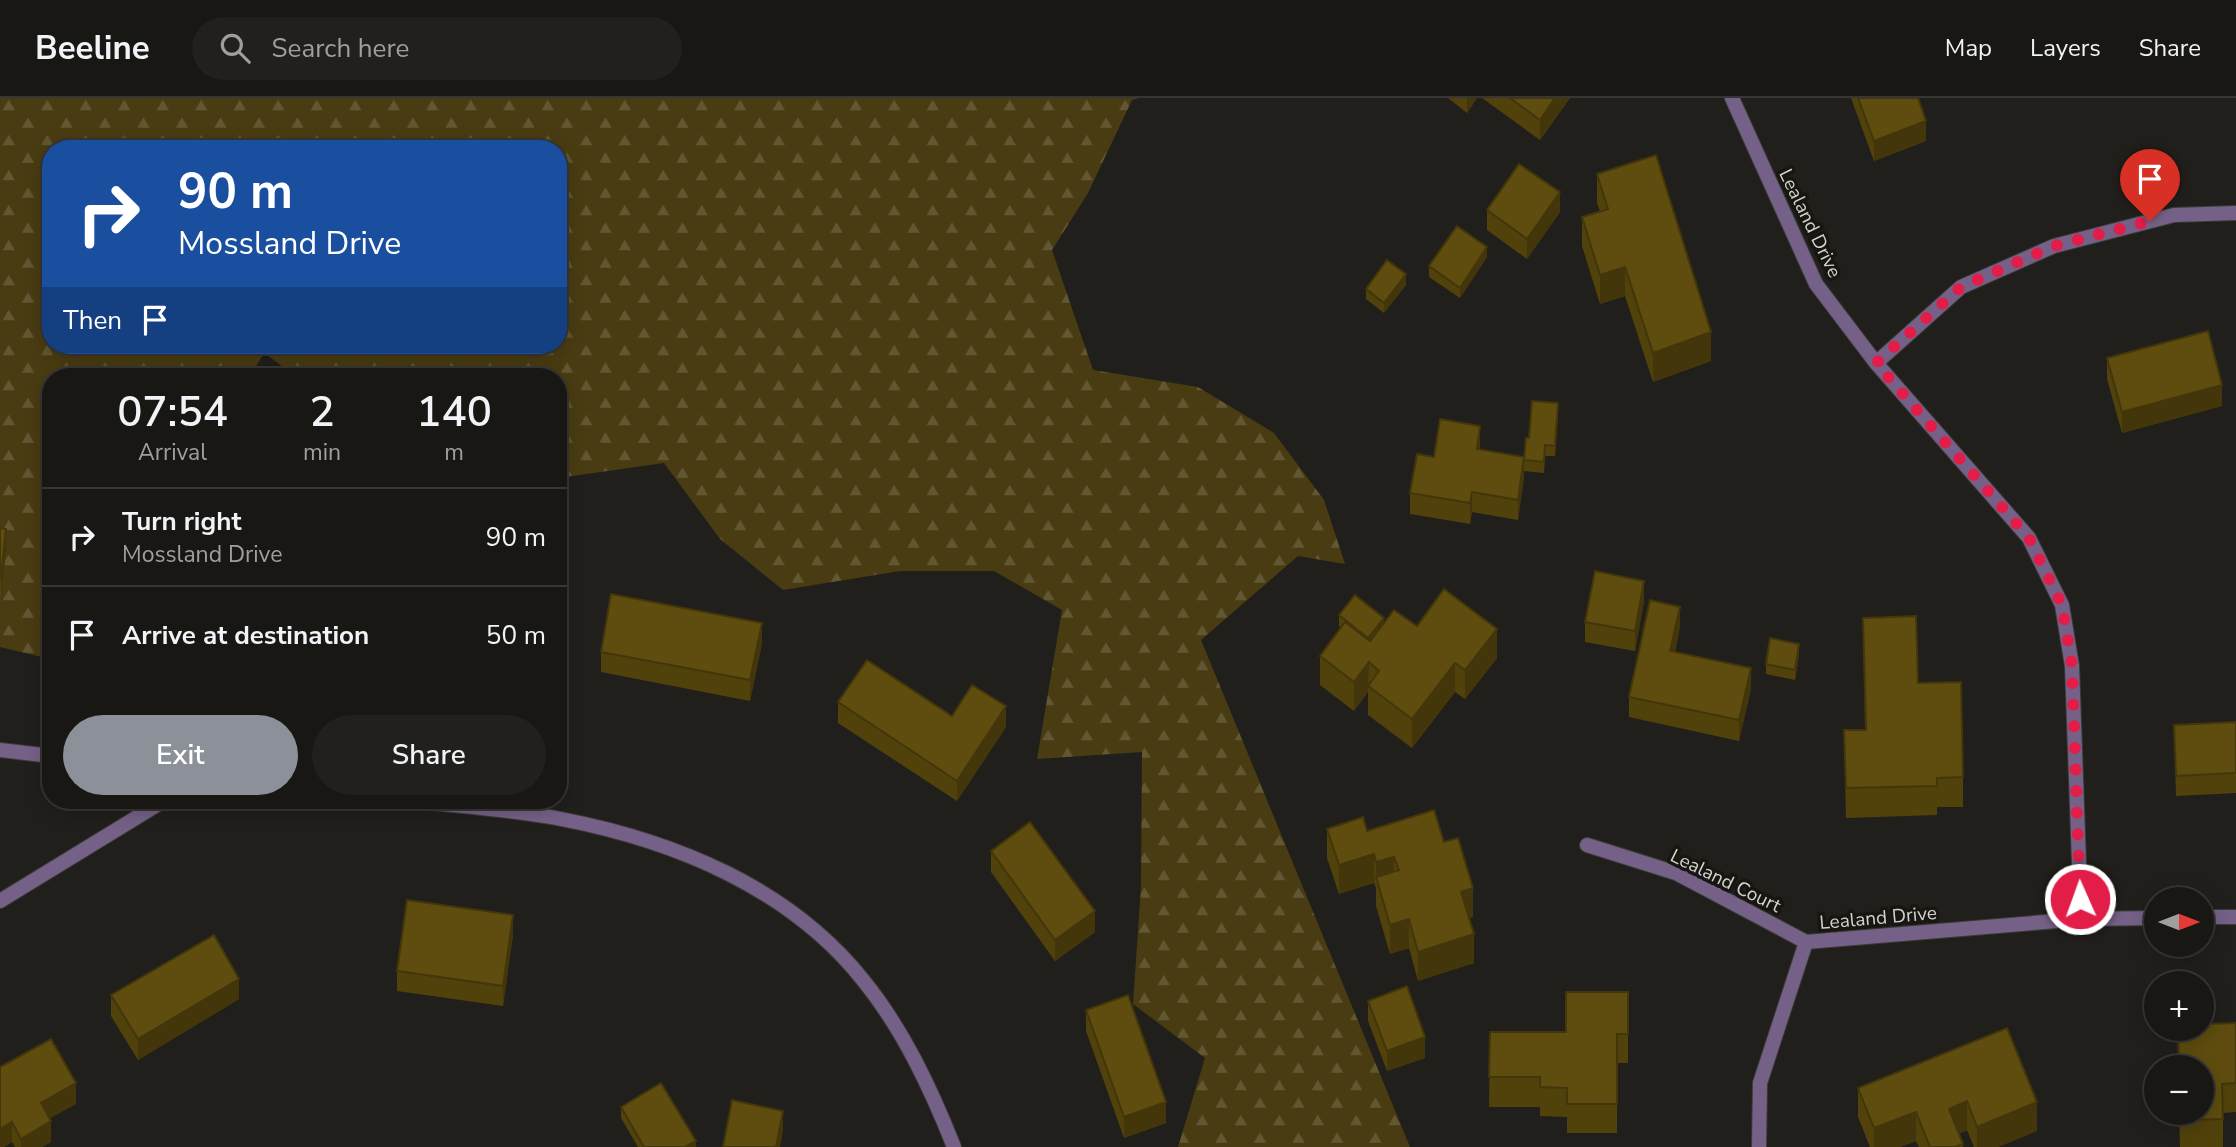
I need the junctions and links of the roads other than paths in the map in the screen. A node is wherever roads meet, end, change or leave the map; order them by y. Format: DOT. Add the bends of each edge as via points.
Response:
graph roads {
  1 [pos="1732,98"];
  2 [pos="2236,213"];
  3 [pos="1876,363"];
  4 [pos="0,750"];
  5 [pos="42,755"];
  6 [pos="150,809"];
  7 [pos="478,809"];
  8 [pos="1587,845"];
  9 [pos="0,901"];
  10 [pos="2214,917"];
  11 [pos="2236,917"];
  12 [pos="2144,918"];
  13 [pos="2081,919"];
  14 [pos="1806,942"];
  15 [pos="954,1147"];
  16 [pos="1759,1147"];
  1 -- 3 [label="street, Lealand Drive" via="1816,284"];
  2 -- 3 [label="street" via="2174,215 2054,246 1961,287"];
  3 -- 13 [label="street, Lealand Drive" via="2029,538 2062,605 2072,666"];
  4 -- 5 [label="street"];
  6 -- 9 [label="street"];
  7 -- 15 [label="street" via="560,819 626,835 681,852 777,900 823,936 864,980 902,1037"];
  8 -- 14 [label="street, Lealand Court" via="1676,873"];
  10 -- 11 [label="street"];
  12 -- 13 [label="street, Lealand Drive"];
  13 -- 14 [label="street, Lealand Drive"];
  14 -- 16 [label="street, Lealand Drive" via="1760,1083"];
}
